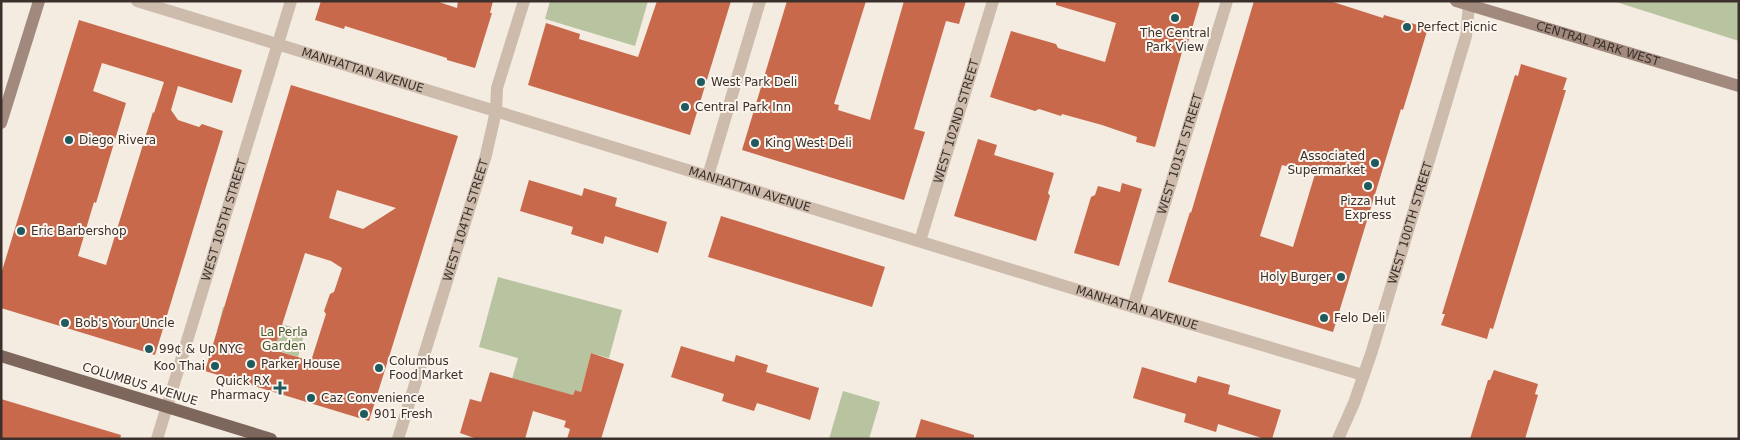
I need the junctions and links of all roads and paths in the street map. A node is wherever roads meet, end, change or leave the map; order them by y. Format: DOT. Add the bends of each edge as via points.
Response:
graph roads {
  1 [pos="39,1"];
  2 [pos="137,1"];
  3 [pos="291,1"];
  4 [pos="524,1"];
  5 [pos="760,1"];
  6 [pos="993,1"];
  7 [pos="1227,1"];
  8 [pos="1456,1"];
  9 [pos="1469,5"];
  10 [pos="278,44"];
  11 [pos="1739,86"];
  12 [pos="496,111"];
  13 [pos="1,122"];
  14 [pos="708,176"];
  15 [pos="920,241"];
  16 [pos="1133,307"];
  17 [pos="1,356"];
  18 [pos="1363,375"];
  19 [pos="167,407"];
  20 [pos="157,439"];
  21 [pos="271,439"];
  22 [pos="398,439"];
  23 [pos="1338,439"];
  1 -- 13 [label="main road"];
  2 -- 10 [label="street, MANHATTAN AVENUE"];
  3 -- 10 [label="street, WEST 105TH STREET"];
  4 -- 12 [label="street, WEST 104TH STREET" via="497,88"];
  5 -- 14 [label="street"];
  6 -- 15 [label="street, WEST 102ND STREET"];
  7 -- 16 [label="street, WEST 101ST STREET"];
  8 -- 9 [label="main road, CENTRAL PARK WEST"];
  9 -- 11 [label="main road, CENTRAL PARK WEST"];
  9 -- 18 [label="street, WEST 100TH STREET" via="1466,36"];
  10 -- 12 [label="street, MANHATTAN AVENUE"];
  10 -- 19 [label="street, WEST 105TH STREET"];
  12 -- 14 [label="street, MANHATTAN AVENUE"];
  12 -- 22 [label="street, WEST 104TH STREET" via="486,155"];
  14 -- 15 [label="street, MANHATTAN AVENUE"];
  15 -- 16 [label="street, MANHATTAN AVENUE"];
  16 -- 18 [label="street, MANHATTAN AVENUE"];
  17 -- 19 [label="main road, COLUMBUS AVENUE"];
  18 -- 23 [label="street, WEST 100TH STREET"];
  19 -- 20 [label="street, WEST 105TH STREET"];
  19 -- 21 [label="main road, COLUMBUS AVENUE"];
}
